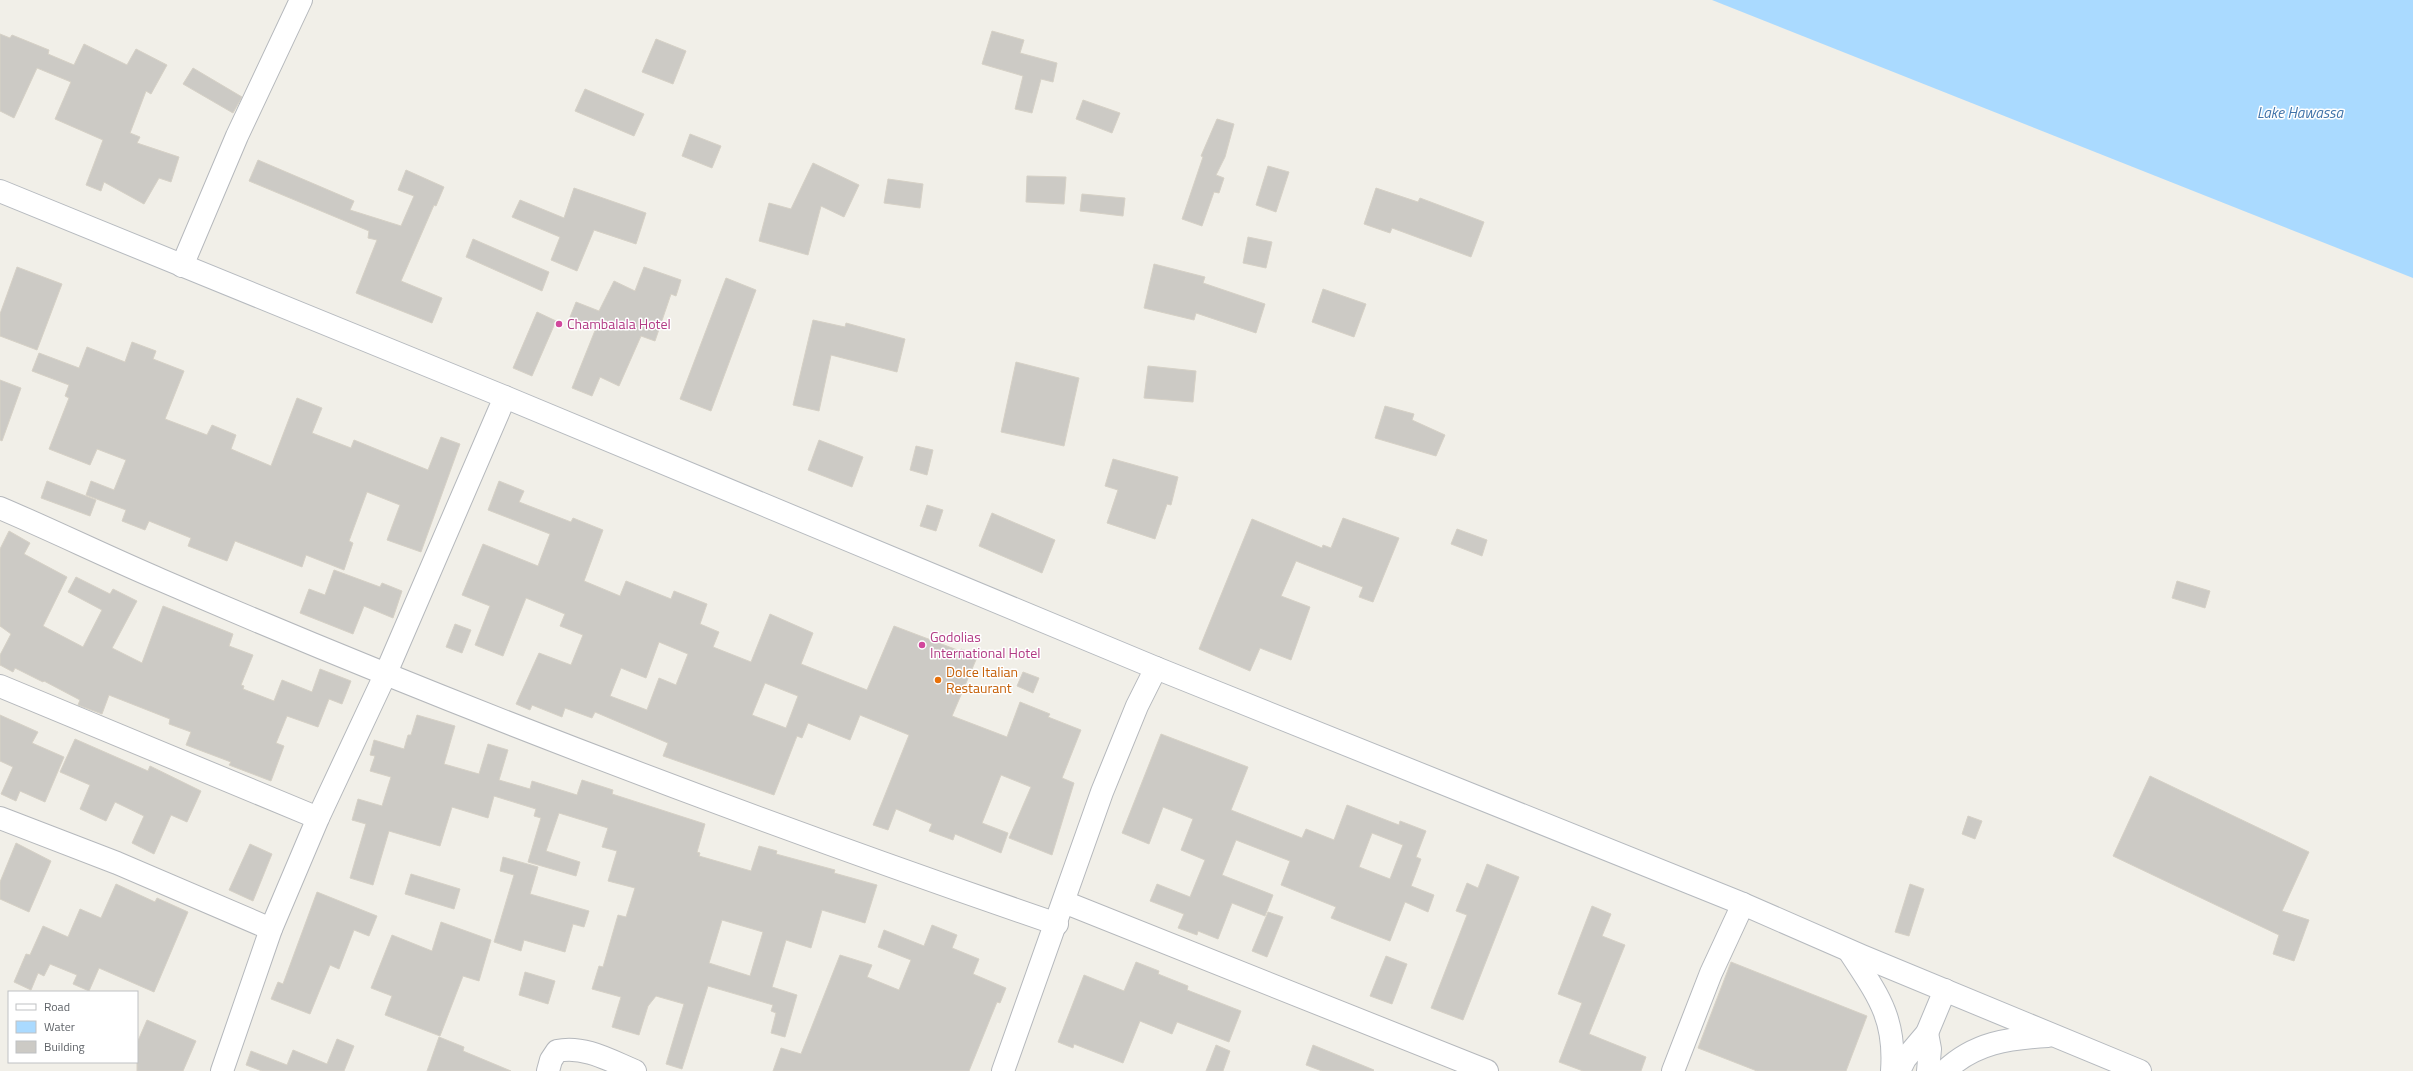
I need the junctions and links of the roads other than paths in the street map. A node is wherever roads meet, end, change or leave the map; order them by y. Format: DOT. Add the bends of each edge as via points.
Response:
graph roads {
  1 [pos="301,0"];
  2 [pos="0,191"];
  3 [pos="182,266"];
  4 [pos="505,397"];
  5 [pos="0,508"];
  6 [pos="1156,668"];
  7 [pos="386,673"];
  8 [pos="0,686"];
  9 [pos="0,818"];
  10 [pos="318,818"];
  11 [pos="1064,902"];
  12 [pos="1743,904"];
  13 [pos="1057,924"];
  14 [pos="271,929"];
  15 [pos="1849,951"];
  16 [pos="1945,990"];
  17 [pos="1927,1033"];
  18 [pos="2052,1035"];
  19 [pos="222,1071"];
  20 [pos="548,1071"];
  21 [pos="635,1071"];
  22 [pos="1003,1071"];
  23 [pos="1487,1071"];
  24 [pos="1673,1071"];
  25 [pos="1892,1071"];
  26 [pos="1899,1071"];
  27 [pos="1928,1071"];
  28 [pos="1945,1071"];
  29 [pos="2140,1071"];
  1 -- 3 [label="street" via="237,136"];
  2 -- 3 [label="street"];
  3 -- 4 [label="street"];
  4 -- 6 [label="street"];
  4 -- 7 [label="street"];
  5 -- 7 [label="street" via="161,580"];
  6 -- 11 [label="street" via="1137,706 1102,792"];
  6 -- 12 [label="street"];
  7 -- 10 [label="street"];
  7 -- 13 [label="street" via="522,728 859,856"];
  8 -- 10 [label="street"];
  9 -- 14 [label="street" via="117,863"];
  10 -- 14 [label="street"];
  11 -- 13 [label="street"];
  11 -- 23 [label="street"];
  12 -- 15 [label="street"];
  12 -- 24 [label="street" via="1711,972"];
  13 -- 22 [label="street" via="1022,1013"];
  14 -- 19 [label="street"];
  15 -- 16 [label="street"];
  15 -- 25 [label="street" via="1875,989 1884,1008 1893,1044"];
  16 -- 17 [label="street"];
  16 -- 18 [label="street"];
  17 -- 26 [label="street" via="1905,1059"];
  17 -- 27 [label="street" via="1930,1049"];
  18 -- 28 [label="street" via="2008,1038 1978,1047"];
  18 -- 29 [label="street"];
  20 -- 21 [label="street" via="557,1051 569,1049 582,1050"];
}
